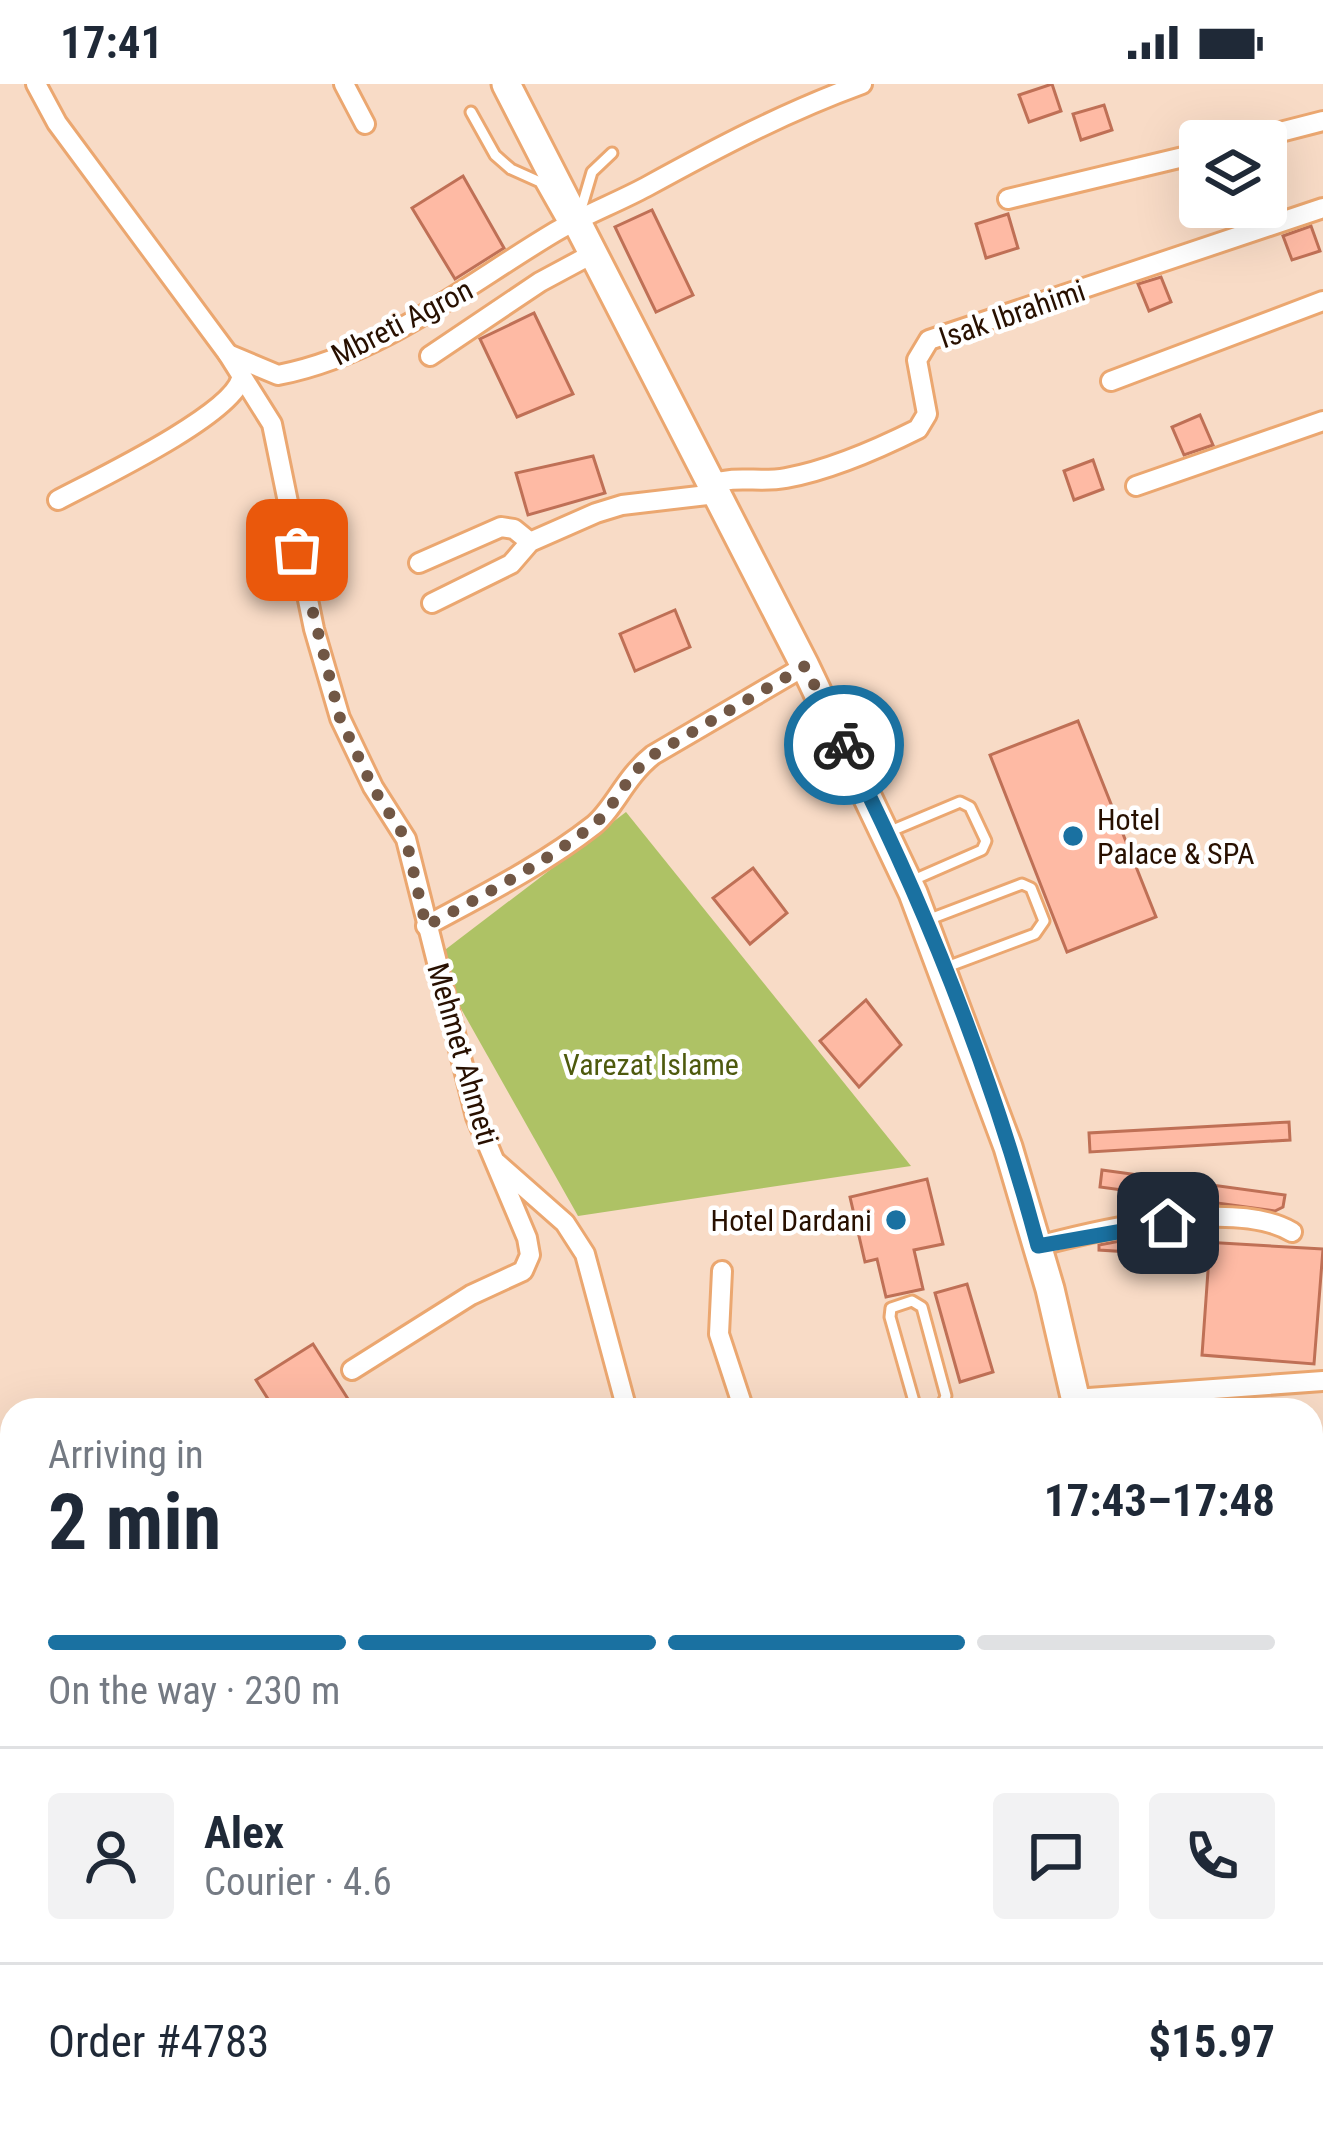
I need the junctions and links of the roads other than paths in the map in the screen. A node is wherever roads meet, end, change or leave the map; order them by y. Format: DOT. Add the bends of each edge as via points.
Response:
graph roads {
  1 [pos="36,84"];
  2 [pos="344,84"];
  3 [pos="506,84"];
  4 [pos="862,84"];
  5 [pos="838,88"];
  6 [pos="471,112"];
  7 [pos="1323,121"];
  8 [pos="365,124"];
  9 [pos="1287,130"];
  10 [pos="612,153"];
  11 [pos="1179,158"];
  12 [pos="1008,199"];
  13 [pos="1323,208"];
  14 [pos="572,224"];
  15 [pos="594,253"];
  16 [pos="1323,301"];
  17 [pos="228,353"];
  18 [pos="430,356"];
  19 [pos="242,379"];
  20 [pos="1112,382"];
  21 [pos="1323,421"];
  22 [pos="1136,486"];
  23 [pos="714,489"];
  24 [pos="58,500"];
  25 [pos="530,542"];
  26 [pos="419,563"];
  27 [pos="432,603"];
  28 [pos="805,666"];
  29 [pos="886,833"];
  30 [pos="908,883"];
  31 [pos="925,921"];
  32 [pos="426,926"];
  33 [pos="944,968"];
  34 [pos="493,1160"];
  35 [pos="1292,1232"];
  36 [pos="1038,1246"];
  37 [pos="722,1271"];
  38 [pos="352,1370"];
  39 [pos="1323,1381"];
  40 [pos="624,1398"];
  41 [pos="740,1398"];
  42 [pos="913,1398"];
  43 [pos="946,1398"];
  44 [pos="1076,1398"];
  45 [pos="1141,1398"];
  1 -- 17 [label="street, Mehmet Ahmeti"];
  2 -- 8 [label="street"];
  3 -- 14 [label="main road"];
  4 -- 5 [label="street, Mbreti Agron"];
  5 -- 14 [label="street, Mbreti Agron"];
  6 -- 14 [label="lane" via="495,154 540,182"];
  7 -- 9 [label="street"];
  10 -- 14 [label="lane" via="592,172"];
  11 -- 12 [label="street"];
  13 -- 23 [label="street, Isak Ibrahimi" via="929,340 917,360 927,414 918,429 806,474 729,478"];
  14 -- 15 [label="main road"];
  14 -- 17 [label="street, Mbreti Agron" via="469,290 326,362 278,375"];
  15 -- 18 [label="street, Mbreti Agron"];
  15 -- 23 [label="main road"];
  16 -- 20 [label="street"];
  17 -- 19 [label="street, Mehmet Ahmeti"];
  19 -- 24 [label="street" via="187,430"];
  19 -- 32 [label="street, Mehmet Ahmeti" via="272,424 340,718 406,839"];
  21 -- 22 [label="street"];
  23 -- 25 [label="street" via="622,505"];
  23 -- 28 [label="main road"];
  25 -- 26 [label="street" via="501,527"];
  25 -- 27 [label="street" via="512,564"];
  28 -- 29 [label="main road"];
  28 -- 32 [label="street" via="653,755 598,822"];
  29 -- 30 [label="main road"];
  29 -- 30 [label="lane" via="960,802 986,841 982,850"];
  30 -- 31 [label="main road"];
  31 -- 33 [label="main road"];
  31 -- 33 [label="lane" via="1017,885 1031,888 1040,931"];
  32 -- 34 [label="street, Mehmet Ahmeti"];
  33 -- 36 [label="main road"];
  34 -- 38 [label="street, Mehmet Ahmeti" via="526,1238 527,1265"];
  34 -- 40 [label="street" via="565,1222 585,1254"];
  35 -- 36 [label="street" via="1240,1216"];
  36 -- 44 [label="main road"];
  37 -- 41 [label="street" via="719,1334"];
  39 -- 45 [label="street"];
  42 -- 43 [label="lane" via="890,1317 891,1308 913,1300 922,1307"];
}
